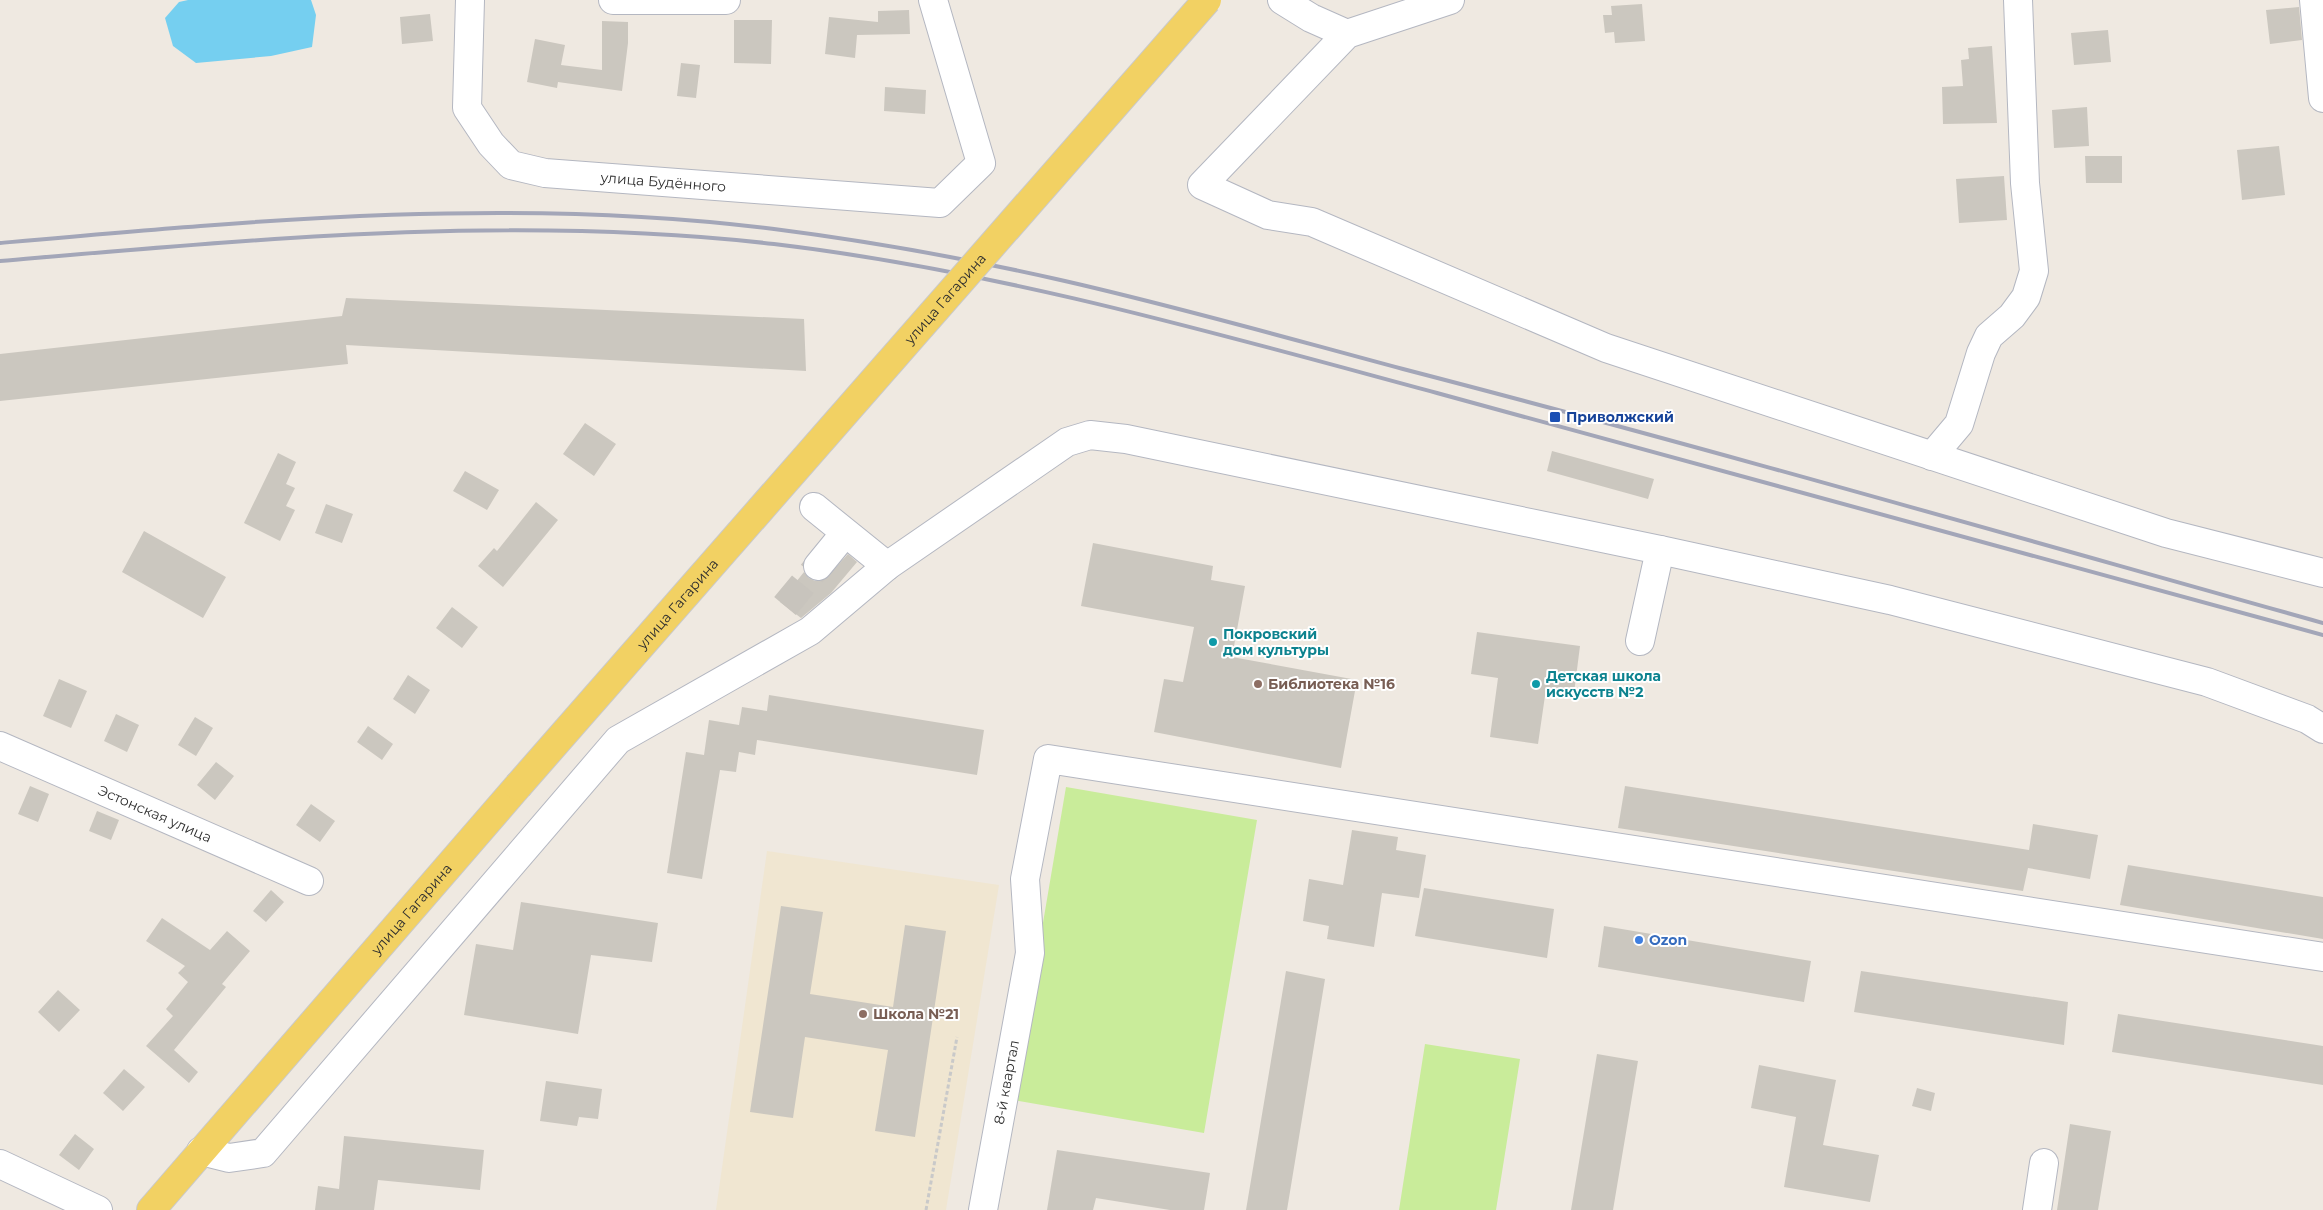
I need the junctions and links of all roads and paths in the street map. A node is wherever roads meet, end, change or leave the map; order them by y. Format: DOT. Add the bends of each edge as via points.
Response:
graph roads {
  1 [pos="470,0"];
  2 [pos="614,0"];
  3 [pos="726,0"];
  4 [pos="933,0"];
  5 [pos="1207,0"];
  6 [pos="1282,0"];
  7 [pos="1450,0"];
  8 [pos="2018,0"];
  9 [pos="2314,0"];
  10 [pos="1347,34"];
  11 [pos="2323,98"];
  12 [pos="1932,456"];
  13 [pos="814,507"];
  14 [pos="845,533"];
  15 [pos="1660,550"];
  16 [pos="818,566"];
  17 [pos="887,566"];
  18 [pos="2323,573"];
  19 [pos="1640,641"];
  20 [pos="2323,729"];
  21 [pos="0,746"];
  22 [pos="309,881"];
  23 [pos="2323,957"];
  24 [pos="957,1037"];
  25 [pos="201,1151"];
  26 [pos="2044,1163"];
  27 [pos="0,1164"];
  28 [pos="98,1210"];
  29 [pos="151,1210"];
  30 [pos="926,1210"];
  31 [pos="984,1210"];
  32 [pos="2037,1210"];
  1 -- 4 [label="street, улица Будённого" via="467,108 491,144 511,165 545,173 940,203 981,163"];
  2 -- 3 [label="street"];
  5 -- 25 [label="main road, улица Гагарина, bridge"];
  6 -- 10 [label="street"];
  7 -- 10 [label="street"];
  8 -- 12 [label="street" via="2025,183 2034,271 2026,297 2012,316 1989,336 1980,353 1959,424"];
  9 -- 11 [label="street"];
  10 -- 12 [label="street" via="1202,185 1268,215 1312,222 1606,348"];
  12 -- 18 [label="street" via="2166,533"];
  13 -- 14 [label="street"];
  14 -- 16 [label="street"];
  14 -- 17 [label="street"];
  15 -- 17 [label="street" via="1126,439 1090,435 1067,442"];
  15 -- 19 [label="street"];
  15 -- 20 [label="street" via="1890,600 2207,682 2307,719"];
  17 -- 25 [label="street" via="810,631 618,740 263,1153 229,1158"];
  21 -- 22 [label="street, Эстонская улица"];
  23 -- 31 [label="street, 8-й квартал" via="1048,759 1025,879 1030,953"];
  24 -- 30 [label="path"];
  25 -- 29 [label="main road, улица Гагарина"];
  26 -- 32 [label="street"];
  27 -- 28 [label="street"];
}
